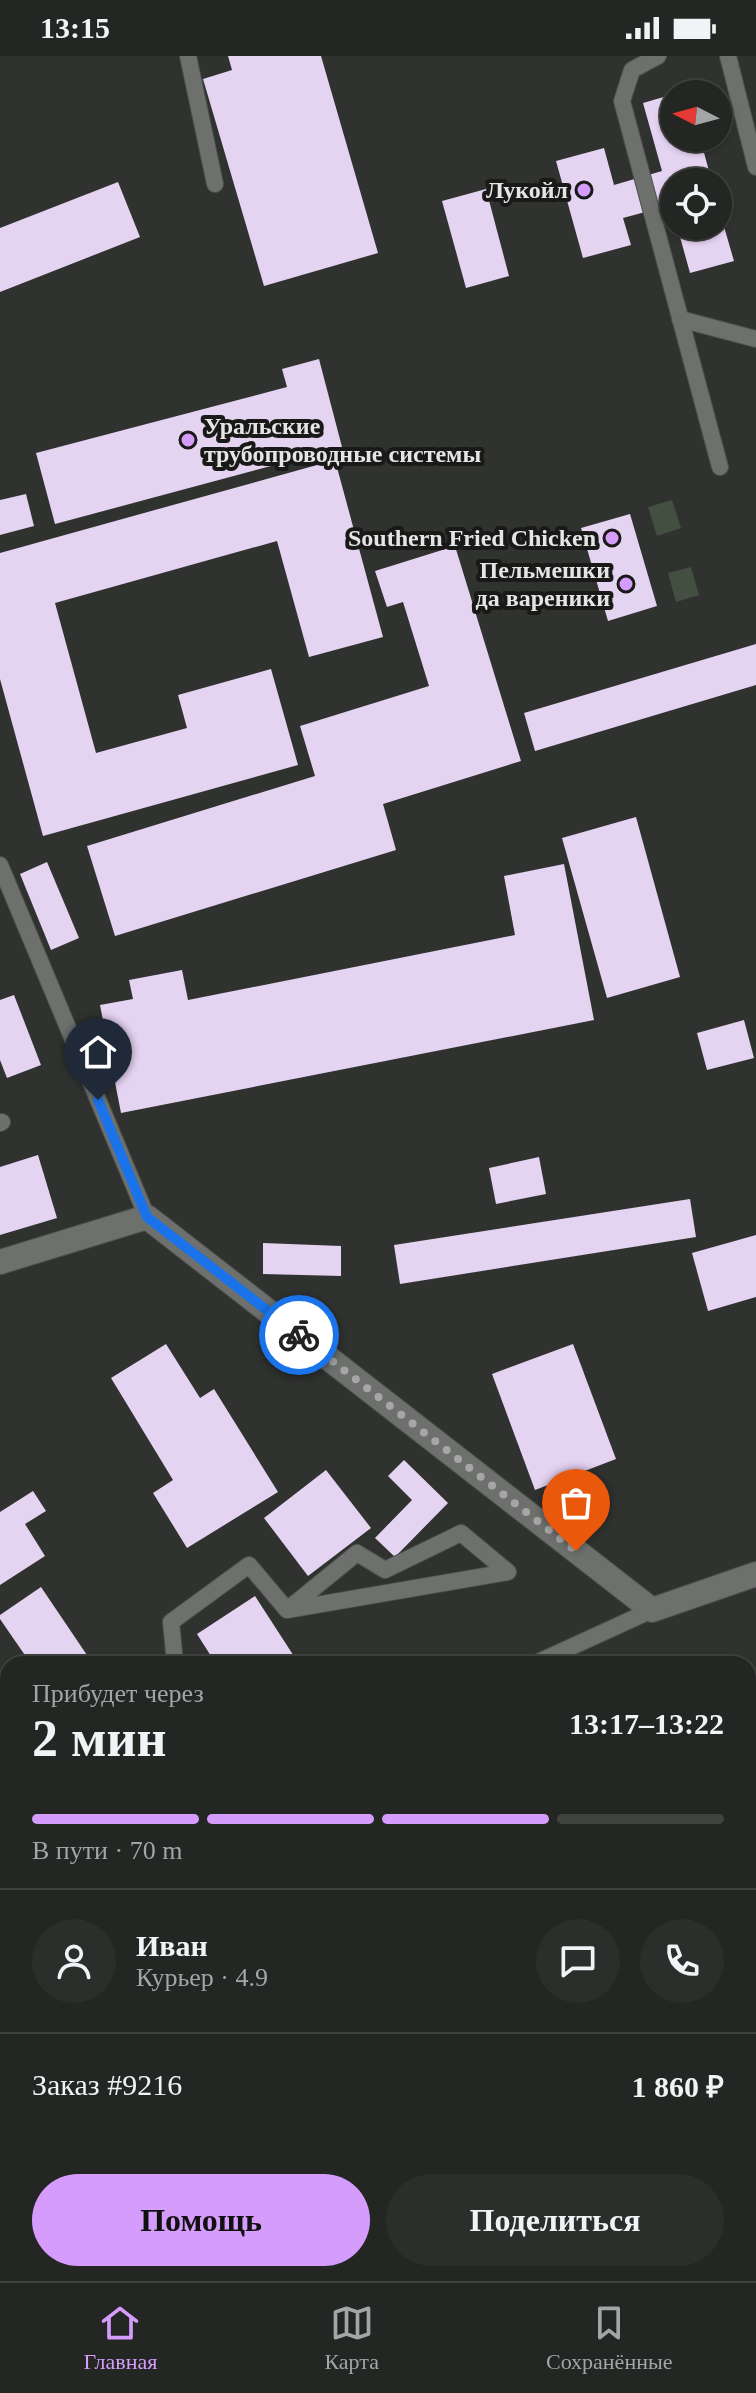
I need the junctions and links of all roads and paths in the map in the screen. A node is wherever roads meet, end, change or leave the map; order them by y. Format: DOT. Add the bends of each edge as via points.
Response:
graph roads {
  1 [pos="188,56"];
  2 [pos="658,56"];
  3 [pos="728,56"];
  4 [pos="756,167"];
  5 [pos="215,184"];
  6 [pos="680,319"];
  7 [pos="756,339"];
  8 [pos="720,467"];
  9 [pos="0,865"];
  10 [pos="147,1217"];
  11 [pos="0,1262"];
  12 [pos="756,1574"];
  13 [pos="287,1610"];
  14 [pos="652,1610"];
  15 [pos="174,1656"];
  16 [pos="551,1656"];
  1 -- 5 [label="lane"];
  2 -- 6 [label="lane" via="632,70 622,101"];
  3 -- 4 [label="lane"];
  6 -- 7 [label="lane"];
  6 -- 8 [label="lane"];
  9 -- 10 [label="lane"];
  10 -- 11 [label="street"];
  10 -- 14 [label="street"];
  12 -- 14 [label="street"];
  13 -- 13 [label="lane" via="357,1553 385,1570 461,1533 508,1572"];
  13 -- 15 [label="lane" via="249,1565 171,1622"];
  14 -- 16 [label="lane"];
}
